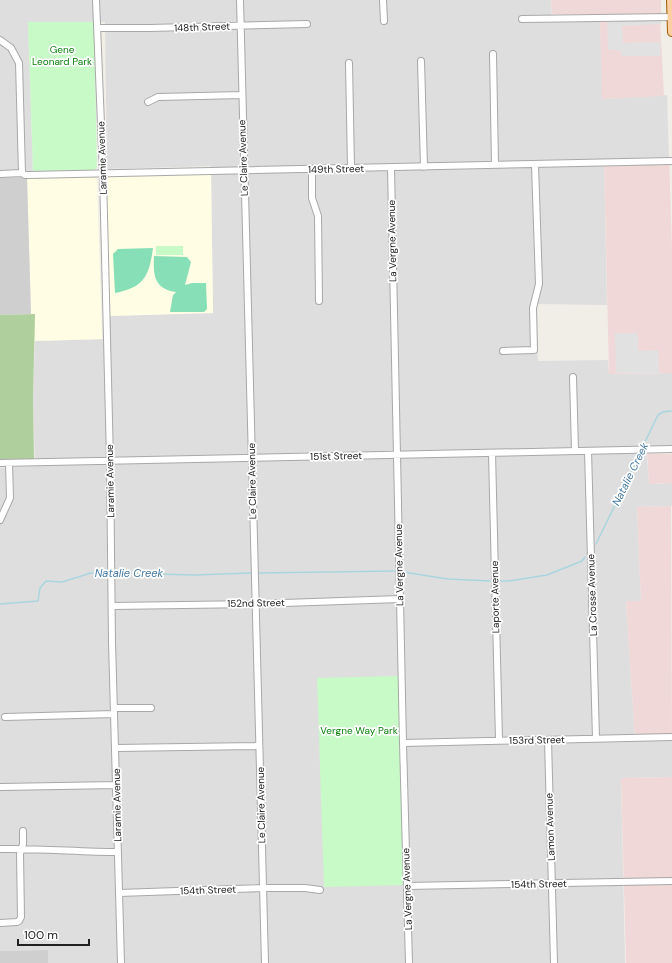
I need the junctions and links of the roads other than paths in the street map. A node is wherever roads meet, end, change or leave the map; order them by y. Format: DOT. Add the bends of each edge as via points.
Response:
graph roads {
  1 [pos="96,0"];
  2 [pos="240,0"];
  3 [pos="383,0"];
  4 [pos="671,0"];
  5 [pos="672,16"];
  6 [pos="522,19"];
  7 [pos="384,21"];
  8 [pos="307,24"];
  9 [pos="240,25"];
  10 [pos="97,28"];
  11 [pos="672,32"];
  12 [pos="0,40"];
  13 [pos="493,54"];
  14 [pos="421,61"];
  15 [pos="349,63"];
  16 [pos="242,96"];
  17 [pos="148,102"];
  18 [pos="672,161"];
  19 [pos="496,165"];
  20 [pos="535,165"];
  21 [pos="424,167"];
  22 [pos="351,168"];
  23 [pos="391,168"];
  24 [pos="312,169"];
  25 [pos="244,171"];
  26 [pos="22,173"];
  27 [pos="0,174"];
  28 [pos="103,174"];
  29 [pos="319,301"];
  30 [pos="503,351"];
  31 [pos="573,377"];
  32 [pos="672,450"];
  33 [pos="588,451"];
  34 [pos="575,452"];
  35 [pos="492,453"];
  36 [pos="396,455"];
  37 [pos="252,458"];
  38 [pos="110,461"];
  39 [pos="0,463"];
  40 [pos="9,463"];
  41 [pos="0,520"];
  42 [pos="400,599"];
  43 [pos="255,604"];
  44 [pos="112,606"];
  45 [pos="151,708"];
  46 [pos="114,711"];
  47 [pos="5,717"];
  48 [pos="672,737"];
  49 [pos="596,738"];
  50 [pos="499,740"];
  51 [pos="548,740"];
  52 [pos="403,743"];
  53 [pos="259,746"];
  54 [pos="116,748"];
  55 [pos="116,785"];
  56 [pos="1,788"];
  57 [pos="23,831"];
  58 [pos="0,849"];
  59 [pos="22,849"];
  60 [pos="118,852"];
  61 [pos="672,881"];
  62 [pos="552,883"];
  63 [pos="407,886"];
  64 [pos="263,888"];
  65 [pos="320,890"];
  66 [pos="119,893"];
  67 [pos="0,923"];
  68 [pos="121,963"];
  69 [pos="265,963"];
  70 [pos="409,963"];
  71 [pos="554,963"];
  1 -- 10 [label="street, Laramie Avenue"];
  2 -- 9 [label="street, Le Claire Avenue"];
  3 -- 7 [label="street"];
  4 -- 5 [label="main road"];
  5 -- 6 [label="street"];
  5 -- 11 [label="main road"];
  8 -- 9 [label="street, 148th Street"];
  9 -- 10 [label="street, 148th Street"];
  9 -- 16 [label="street, Le Claire Avenue"];
  10 -- 28 [label="street, Laramie Avenue"];
  12 -- 26 [label="street" via="11,48 19,63"];
  13 -- 19 [label="street"];
  14 -- 21 [label="street"];
  15 -- 22 [label="street"];
  16 -- 17 [label="street" via="158,97"];
  16 -- 25 [label="street, Le Claire Avenue"];
  18 -- 20 [label="street, 149th Street"];
  19 -- 20 [label="street, 149th Street"];
  19 -- 21 [label="street, 149th Street"];
  20 -- 30 [label="street" via="538,284 533,308 534,350"];
  21 -- 23 [label="street, 149th Street"];
  22 -- 23 [label="street, 149th Street"];
  22 -- 24 [label="street, 149th Street"];
  23 -- 36 [label="street, La Vergne Avenue"];
  24 -- 25 [label="street, 149th Street"];
  24 -- 29 [label="street" via="312,198 318,216"];
  25 -- 28 [label="street, 149th Street"];
  25 -- 37 [label="street, Le Claire Avenue"];
  26 -- 27 [label="street, 149th Street"];
  26 -- 28 [label="street, 149th Street"];
  28 -- 38 [label="street, Laramie Avenue"];
  31 -- 34 [label="street"];
  32 -- 33 [label="street, 151st Street"];
  33 -- 34 [label="street, 151st Street"];
  33 -- 49 [label="street, La Crosse Avenue"];
  34 -- 35 [label="street, 151st Street"];
  35 -- 36 [label="street, 151st Street"];
  35 -- 50 [label="street, Laporte Avenue"];
  36 -- 37 [label="street, 151st Street"];
  36 -- 42 [label="street, La Vergne Avenue"];
  37 -- 38 [label="street, 151st Street"];
  37 -- 43 [label="street, Le Claire Avenue"];
  38 -- 40 [label="street, 151st Street"];
  38 -- 44 [label="street, Laramie Avenue"];
  39 -- 40 [label="street, 151st Street"];
  40 -- 41 [label="street" via="10,498"];
  42 -- 43 [label="street, 152nd Street"];
  42 -- 52 [label="street, La Vergne Avenue"];
  43 -- 44 [label="street, 152nd Street"];
  43 -- 53 [label="street, Le Claire Avenue"];
  44 -- 46 [label="street, Laramie Avenue"];
  45 -- 46 [label="street"];
  46 -- 47 [label="street"];
  46 -- 54 [label="street, Laramie Avenue"];
  48 -- 49 [label="street, 153rd Street"];
  49 -- 51 [label="street, 153rd Street"];
  50 -- 51 [label="street, 153rd Street"];
  50 -- 52 [label="street, 153rd Street"];
  51 -- 62 [label="street, Lamon Avenue"];
  52 -- 63 [label="street, La Vergne Avenue"];
  53 -- 54 [label="street"];
  53 -- 64 [label="street, Le Claire Avenue"];
  54 -- 55 [label="street, Laramie Avenue"];
  55 -- 56 [label="street"];
  55 -- 60 [label="street, Laramie Avenue"];
  57 -- 59 [label="street"];
  58 -- 59 [label="street"];
  59 -- 60 [label="street"];
  59 -- 67 [label="street" via="22,915 19,921"];
  60 -- 66 [label="street, Laramie Avenue"];
  61 -- 62 [label="street, 154th Street"];
  62 -- 63 [label="street, 154th Street"];
  62 -- 71 [label="street, Lamon Avenue"];
  63 -- 70 [label="street, La Vergne Avenue"];
  64 -- 65 [label="street, 154th Street"];
  64 -- 66 [label="street, 154th Street"];
  64 -- 69 [label="street, Le Claire Avenue"];
  66 -- 68 [label="street, Laramie Avenue"];
}
